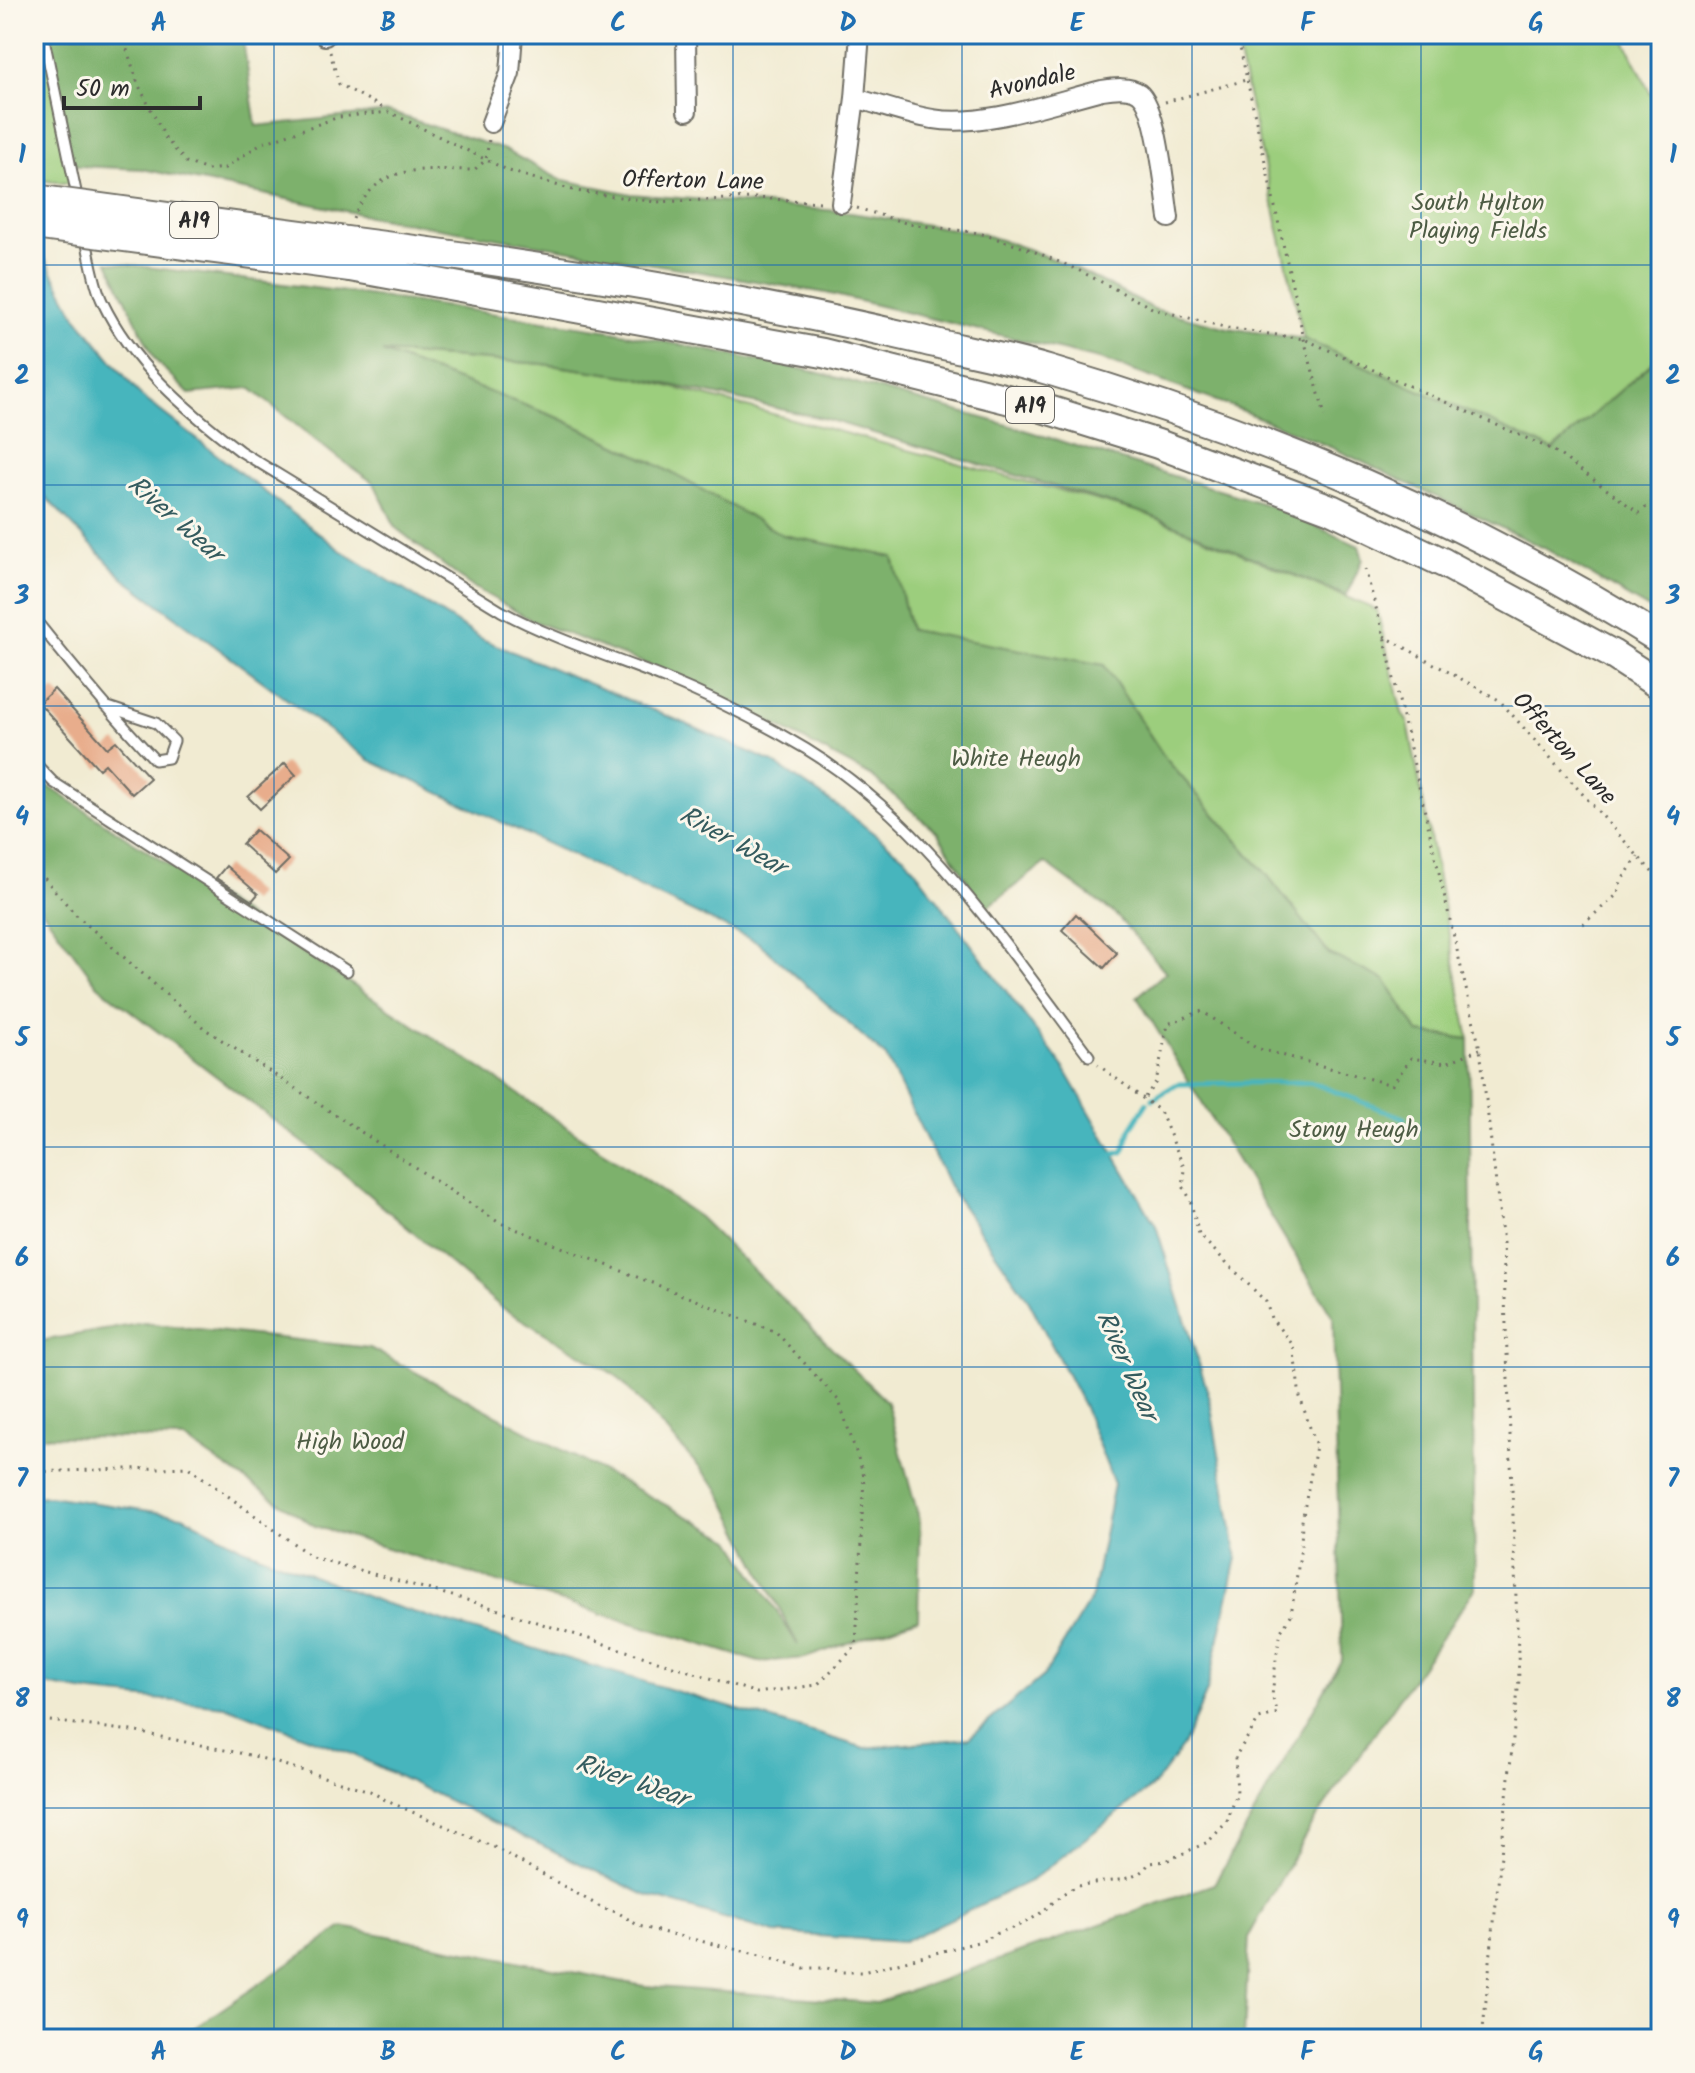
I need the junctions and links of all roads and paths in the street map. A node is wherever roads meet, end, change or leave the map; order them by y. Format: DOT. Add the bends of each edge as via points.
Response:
graph roads {
  1 [pos="43,34"];
  2 [pos="122,34"];
  3 [pos="513,34"];
  4 [pos="686,34"];
  5 [pos="860,34"];
  6 [pos="1237,34"];
  7 [pos="325,35"];
  8 [pos="1248,79"];
  9 [pos="855,98"];
  10 [pos="1150,106"];
  11 [pos="687,111"];
  12 [pos="389,112"];
  13 [pos="491,123"];
  14 [pos="486,160"];
  15 [pos="34,199"];
  16 [pos="841,203"];
  17 [pos="80,212"];
  18 [pos="1169,218"];
  19 [pos="34,225"];
  20 [pos="83,227"];
  21 [pos="352,244"];
  22 [pos="1304,339"];
  23 [pos="1325,416"];
  24 [pos="1661,495"];
  25 [pos="1365,569"];
  26 [pos="34,618"];
  27 [pos="1384,636"];
  28 [pos="1661,640"];
  29 [pos="1661,686"];
  30 [pos="105,706"];
  31 [pos="34,762"];
  32 [pos="1638,857"];
  33 [pos="34,866"];
  34 [pos="1661,882"];
  35 [pos="1583,924"];
  36 [pos="347,971"];
  37 [pos="1480,1049"];
  38 [pos="1089,1056"];
  39 [pos="1145,1097"];
  40 [pos="34,1472"];
  41 [pos="34,1719"];
  42 [pos="1482,2039"];
  1 -- 17 [label="lane"];
  2 -- 12 [label="path" via="138,84 166,139 186,162 207,170 225,168 260,144 339,117"];
  3 -- 13 [label="street" via="510,73"];
  4 -- 11 [label="street"];
  5 -- 9 [label="street"];
  6 -- 8 [label="path"];
  7 -- 12 [label="path, Offerton Lane" via="339,84"];
  8 -- 10 [label="path"];
  8 -- 22 [label="path"];
  9 -- 10 [label="street, Avondale" via="934,120 994,116 1119,87 1138,92"];
  9 -- 16 [label="street"];
  10 -- 18 [label="street"];
  12 -- 14 [label="path, Offerton Lane"];
  13 -- 14 [label="path"];
  14 -- 16 [label="path, Offerton Lane" via="576,191 656,202 755,198"];
  14 -- 21 [label="path" via="474,170 387,176 370,188"];
  15 -- 21 [label="highway, A19, bridge"];
  16 -- 22 [label="path, Offerton Lane" via="909,224 979,233 1028,249 1154,309 1228,328"];
  19 -- 21 [label="highway, A19, bridge"];
  20 -- 38 [label="lane" via="101,299 123,339 158,382 210,428 501,611 536,630 702,695 838,770 950,876"];
  21 -- 28 [label="highway, A19" via="524,264 802,312 1044,369 1270,444 1371,486 1540,568"];
  21 -- 29 [label="highway, A19" via="823,353 1039,407 1158,444 1331,509 1444,563"];
  22 -- 23 [label="path"];
  22 -- 24 [label="path, Offerton Lane" via="1553,450 1639,513"];
  25 -- 27 [label="path"];
  26 -- 30 [label="lane"];
  27 -- 32 [label="path, Offerton Lane" via="1499,700"];
  27 -- 37 [label="path"];
  30 -- 30 [label="lane" via="155,760 168,758 174,741 156,723"];
  31 -- 36 [label="lane" via="53,782"];
  32 -- 34 [label="path, Offerton Lane"];
  32 -- 35 [label="path" via="1618,894"];
  33 -- 40 [label="path" via="75,914 205,1029 498,1222 776,1332 839,1401 864,1476 856,1646 817,1685 757,1693 474,1602 312,1557 188,1467"];
  37 -- 39 [label="path" via="1446,1063 1411,1058 1392,1085 1256,1048 1202,1011 1168,1024 1156,1082"];
  37 -- 42 [label="path" via="1503,1243 1519,1680"];
  38 -- 39 [label="path"];
  39 -- 41 [label="path" via="1160,1111 1185,1170 1183,1186 1199,1235 1266,1302 1271,1318 1293,1345 1300,1397 1316,1446 1291,1615 1281,1631 1275,1662 1272,1696 1278,1713 1259,1719 1235,1757 1237,1793 1227,1822 1208,1842 1149,1863 1124,1879 1073,1888 1045,1910 989,1939 863,1972 840,1972 804,1968 639,1926 496,1848 370,1791 207,1745"];
}
